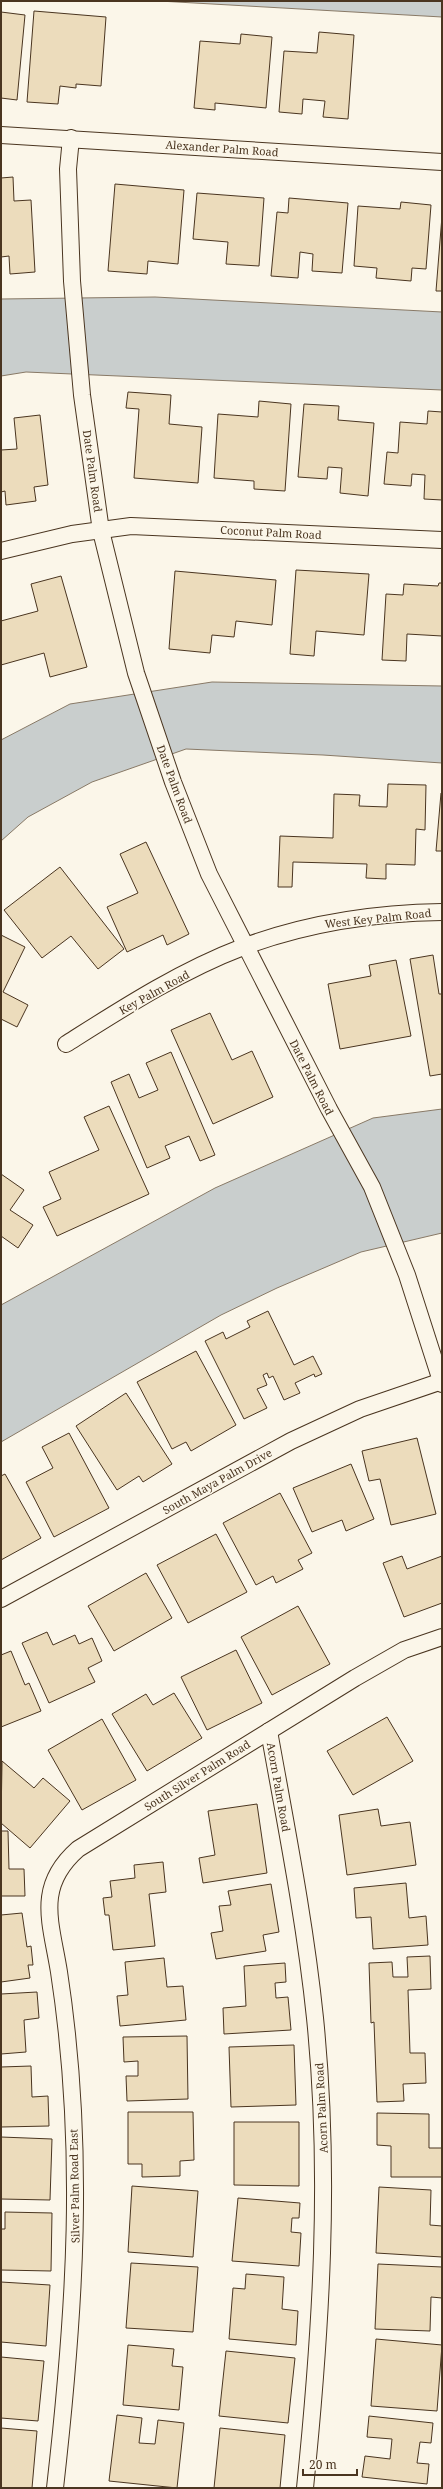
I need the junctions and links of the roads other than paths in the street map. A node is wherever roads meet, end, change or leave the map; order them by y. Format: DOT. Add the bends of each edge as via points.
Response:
graph roads {
  1 [pos="1,135"];
  2 [pos="71,138"];
  3 [pos="442,162"];
  4 [pos="101,531"];
  5 [pos="442,540"];
  6 [pos="1,551"];
  7 [pos="442,912"];
  8 [pos="245,946"];
  9 [pos="66,1044"];
  10 [pos="442,1382"];
  11 [pos="1,1599"];
  12 [pos="442,1637"];
  13 [pos="269,1731"];
  14 [pos="51,1886"];
  15 [pos="55,2488"];
  16 [pos="304,2488"];
  1 -- 2 [label="street, Alexander Palm Road"];
  2 -- 3 [label="street, Alexander Palm Road"];
  2 -- 4 [label="street, Date Palm Road" via="68,169 72,282 82,395"];
  4 -- 5 [label="street, Coconut Palm Road" via="131,526"];
  4 -- 6 [label="street, Coconut Palm Road" via="72,534"];
  4 -- 8 [label="street, Date Palm Road" via="136,673 173,782 209,874"];
  7 -- 8 [label="street, West Key Palm Road" via="350,919 311,926"];
  8 -- 9 [label="street, Key Palm Road" via="145,994"];
  8 -- 10 [label="street, Date Palm Road" via="372,1187 407,1275"];
  10 -- 11 [label="street, South Maya Palm Drive" via="360,1409 291,1441"];
  12 -- 13 [label="street, South Silver Palm Road" via="398,1654"];
  13 -- 14 [label="street, South Silver Palm Road" via="78,1849 63,1862"];
  13 -- 16 [label="street, Acorn Palm Road" via="304,1929 315,2018 322,2108 323,2287 317,2377"];
  14 -- 15 [label="street, Silver Palm Road East" via="48,1899 63,2002 76,2168 76,2252 71,2335"];
}
